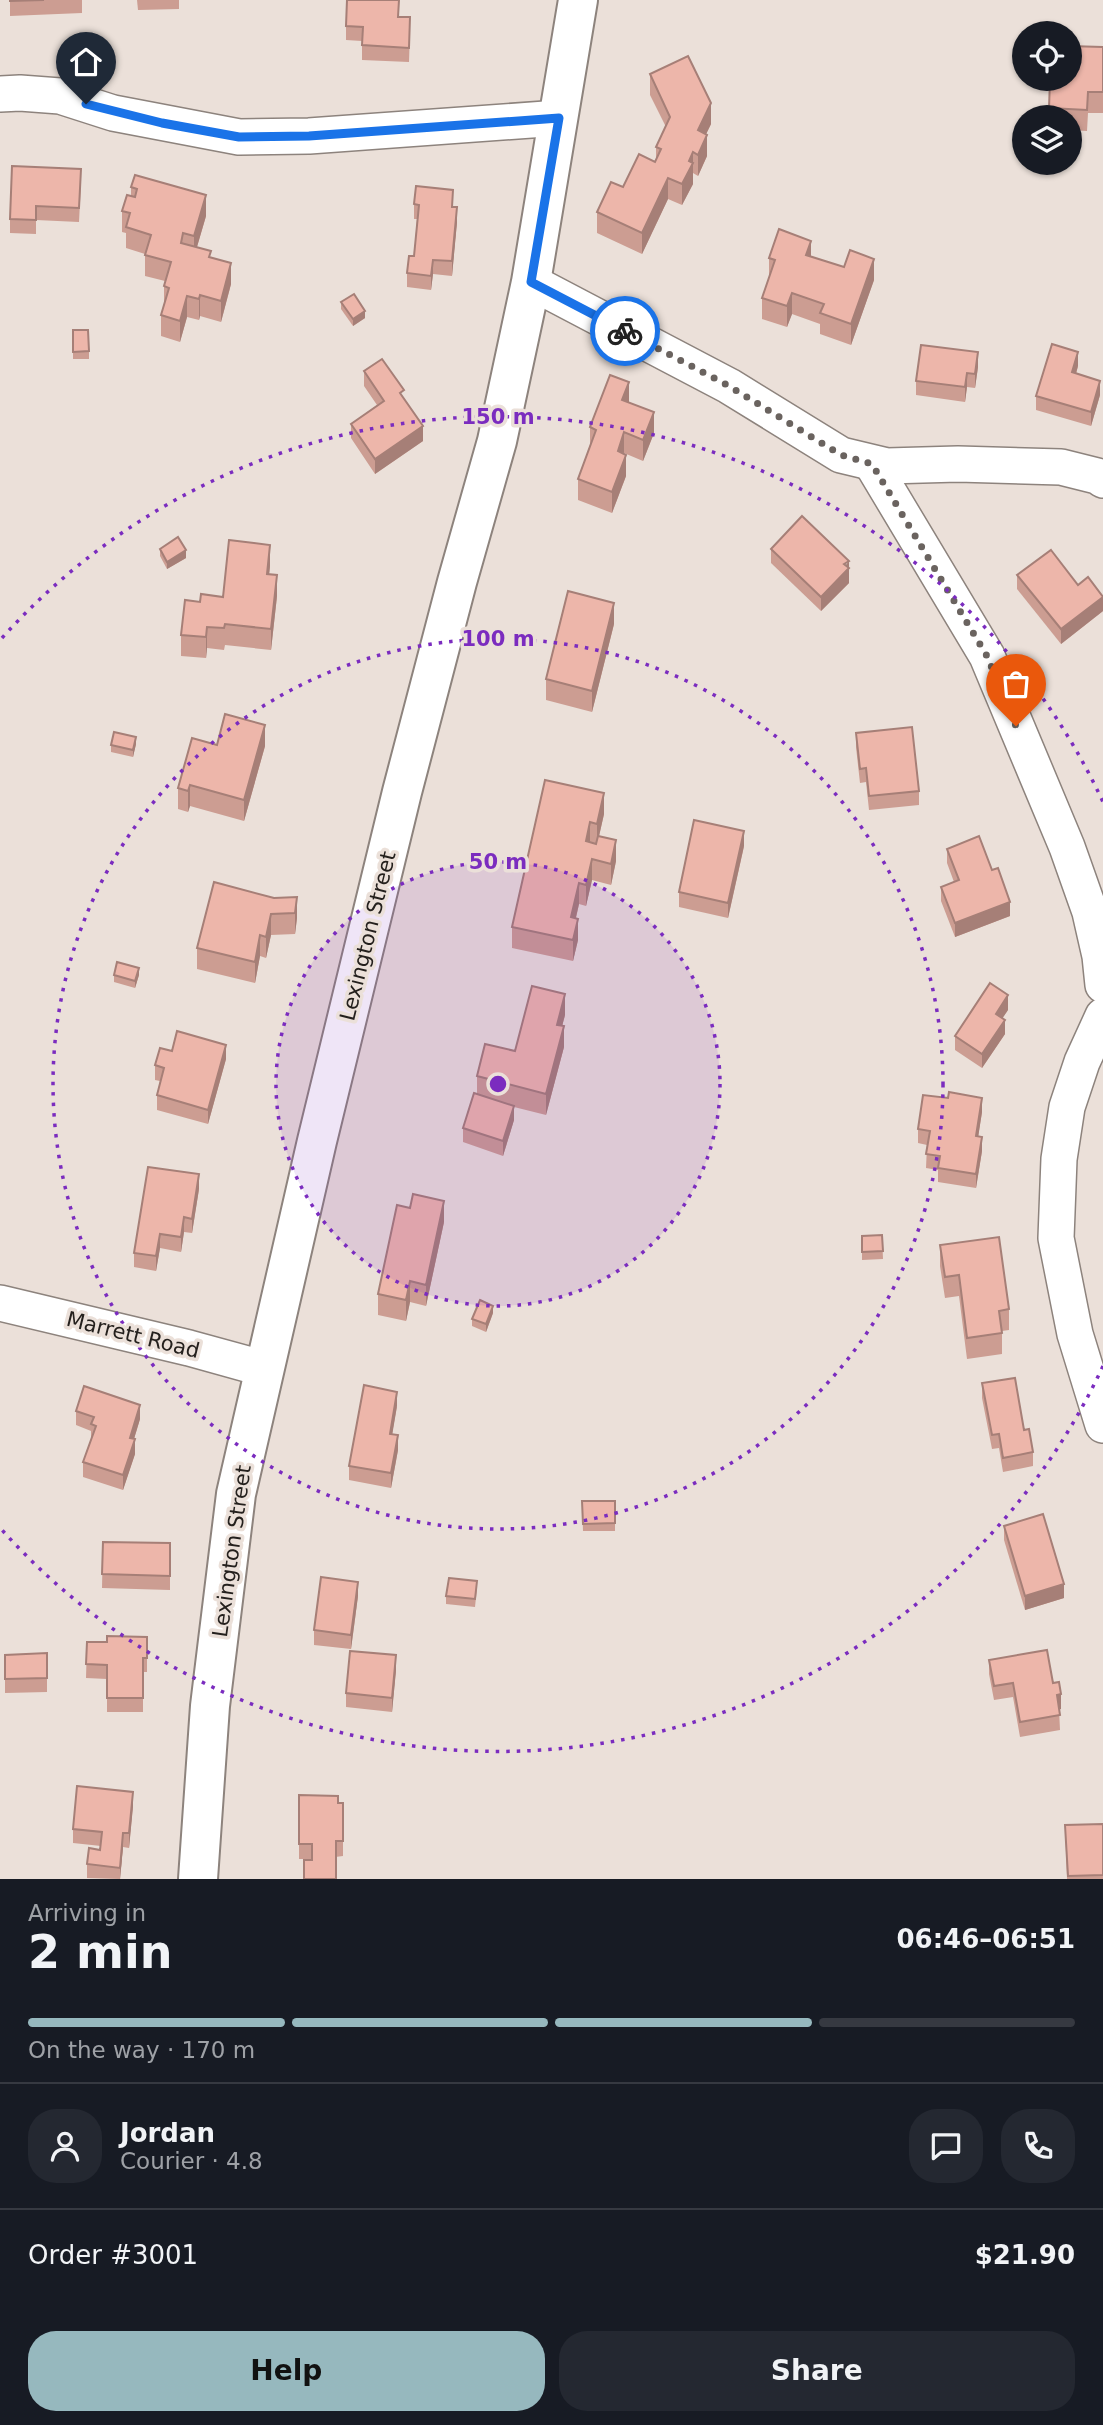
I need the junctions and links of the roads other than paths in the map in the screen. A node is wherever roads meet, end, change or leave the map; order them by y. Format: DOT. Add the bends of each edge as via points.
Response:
graph roads {
  1 [pos="578,0"];
  2 [pos="0,94"];
  3 [pos="559,118"];
  4 [pos="531,282"];
  5 [pos="872,464"];
  6 [pos="1103,480"];
  7 [pos="1103,985"];
  8 [pos="1103,1016"];
  9 [pos="0,1303"];
  10 [pos="265,1369"];
  11 [pos="1103,1425"];
  12 [pos="198,1879"];
  1 -- 3 [label="street, Lexington Street"];
  2 -- 3 [label="street" via="60,96 113,113 239,137"];
  3 -- 4 [label="street, Lexington Street"];
  4 -- 5 [label="street" via="729,386 841,455"];
  4 -- 10 [label="street, Lexington Street" via="496,441 402,792"];
  5 -- 6 [label="street" via="1061,467"];
  5 -- 7 [label="street" via="987,656 1086,899"];
  8 -- 11 [label="street" via="1067,1107 1059,1159 1056,1238 1075,1334"];
  9 -- 10 [label="street, Marrett Road"];
  10 -- 12 [label="street, Lexington Street" via="236,1494 210,1706"];
}
